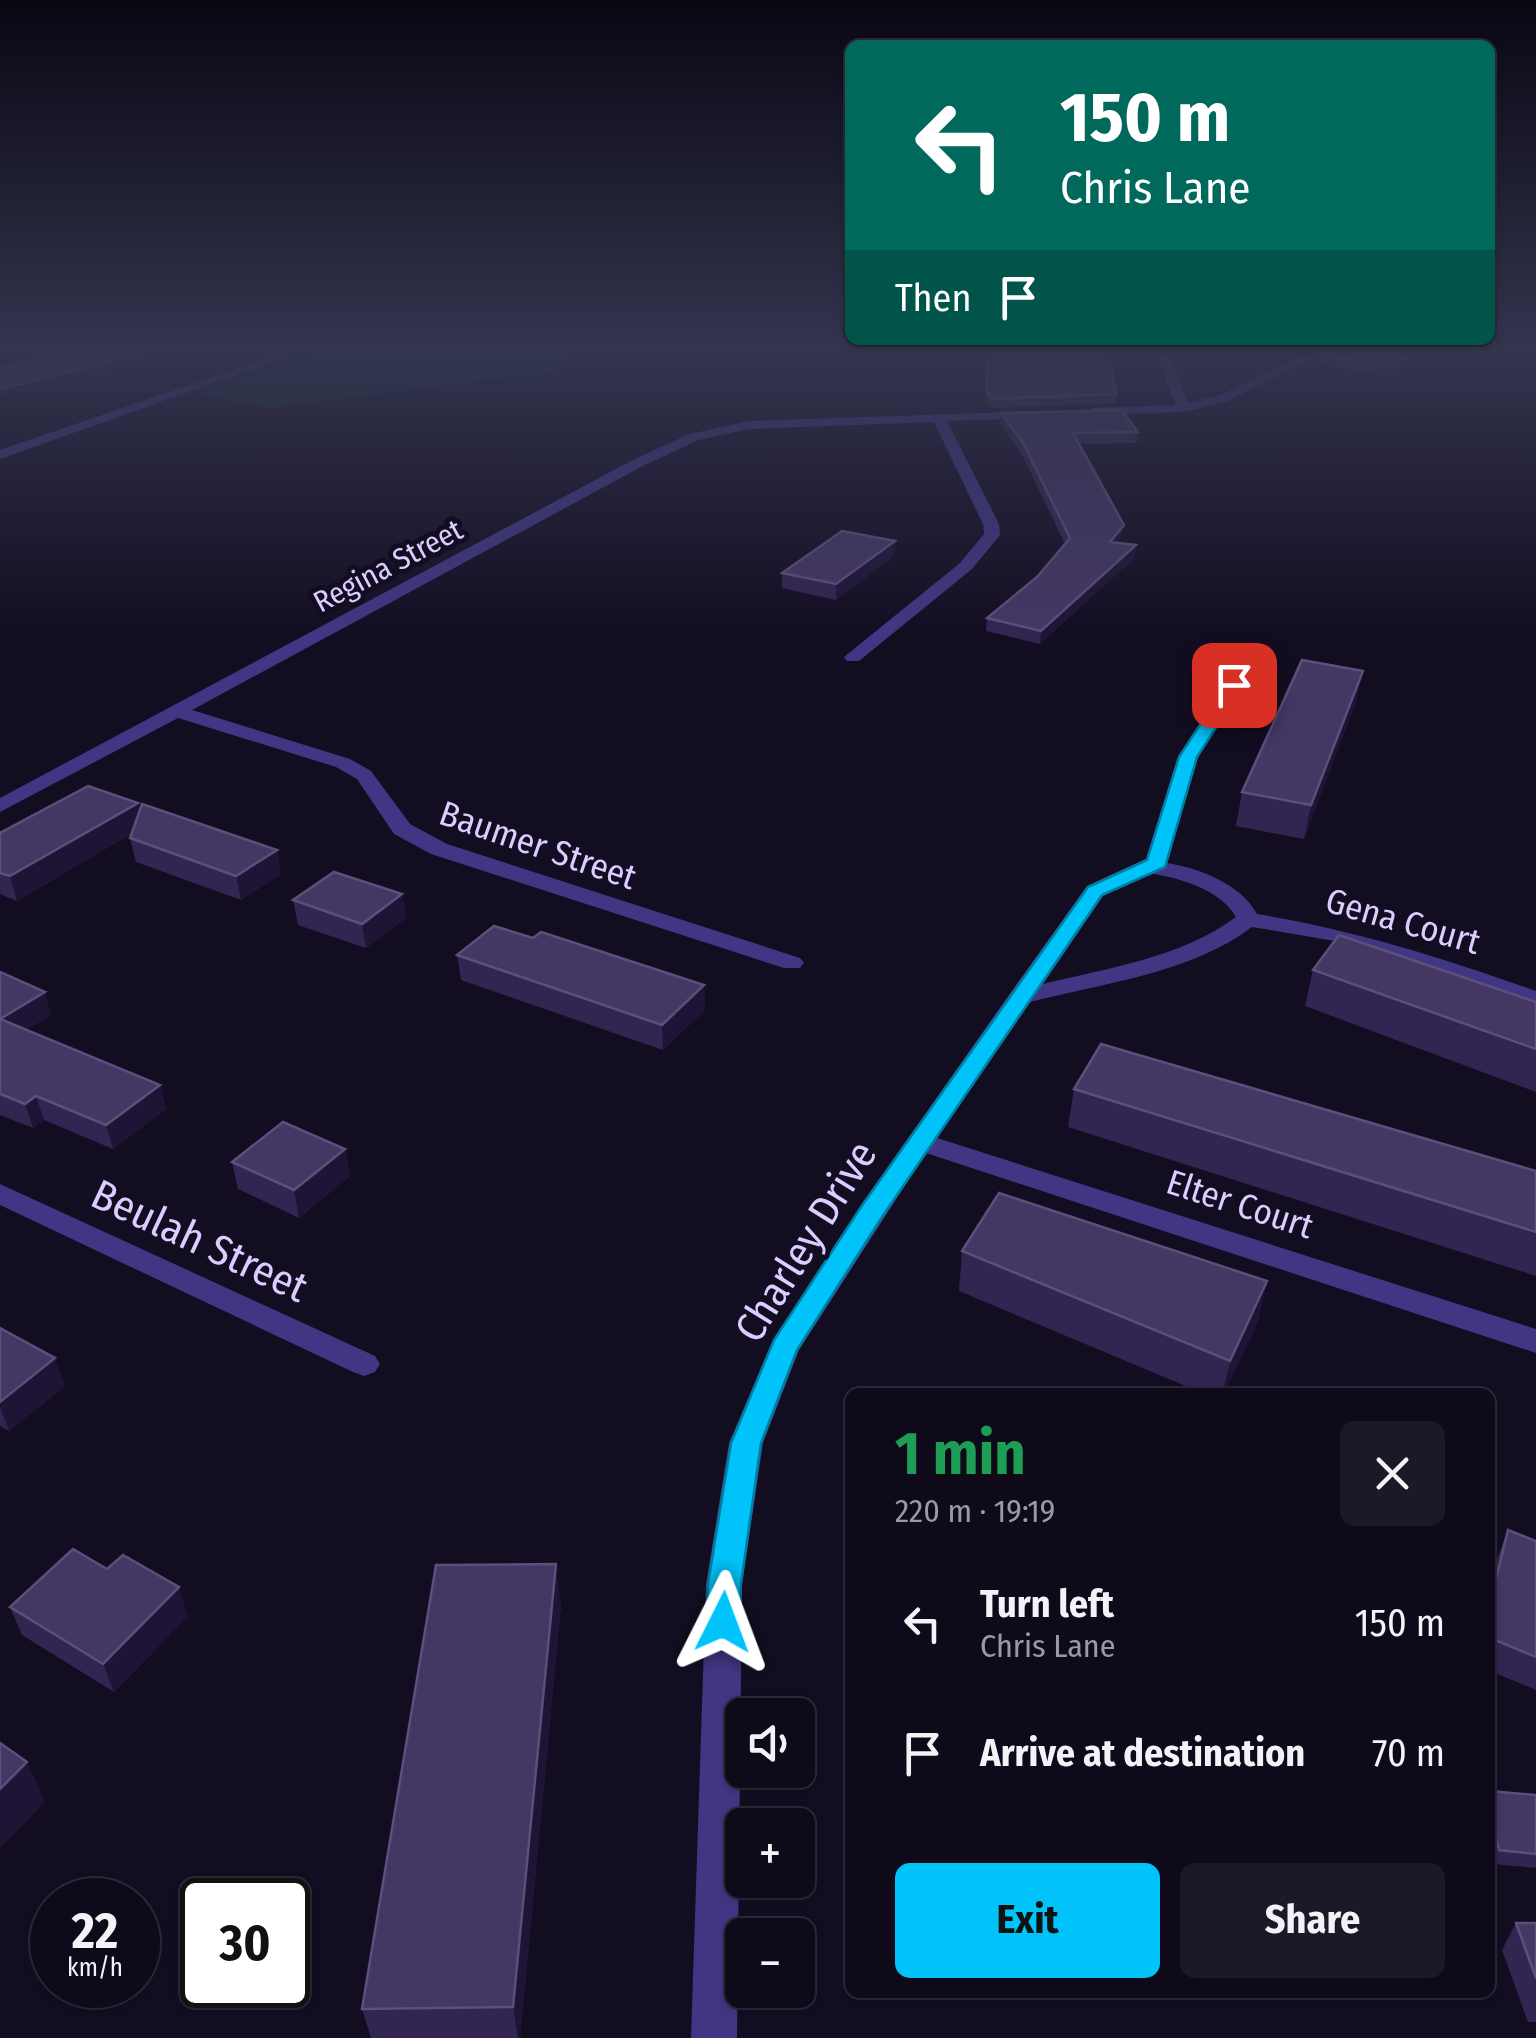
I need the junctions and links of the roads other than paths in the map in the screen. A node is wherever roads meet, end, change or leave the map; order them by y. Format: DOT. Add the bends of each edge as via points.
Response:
graph roads {
  1 [pos="25,446"];
  2 [pos="671,446"];
  3 [pos="952,446"];
  4 [pos="0,455"];
  5 [pos="854,657"];
  6 [pos="1234,685"];
  7 [pos="176,711"];
  8 [pos="0,806"];
  9 [pos="1155,867"];
  10 [pos="1248,919"];
  11 [pos="792,963"];
  12 [pos="1020,997"];
  13 [pos="1536,999"];
  14 [pos="920,1142"];
  15 [pos="0,1194"];
  16 [pos="1536,1341"];
  17 [pos="364,1364"];
  18 [pos="714,2038"];
  1 -- 4 [label="street"];
  2 -- 7 [label="street, Regina Street"];
  3 -- 5 [label="street" via="992,535 966,566"];
  6 -- 9 [label="street" via="1188,757"];
  7 -- 8 [label="street, Regina Street"];
  7 -- 11 [label="street, Baumer Street" via="343,763 364,775 402,829 439,849"];
  9 -- 10 [label="street" via="1218,888"];
  9 -- 12 [label="street, Charley Drive" via="1095,891"];
  10 -- 12 [label="street" via="1235,932 1172,957"];
  10 -- 13 [label="street, Gena Court" via="1368,942"];
  12 -- 14 [label="street, Charley Drive"];
  14 -- 16 [label="street, Elter Court"];
  14 -- 18 [label="street, Charley Drive" via="784,1348 746,1443 724,1584"];
  15 -- 17 [label="street, Beulah Street"];
}
